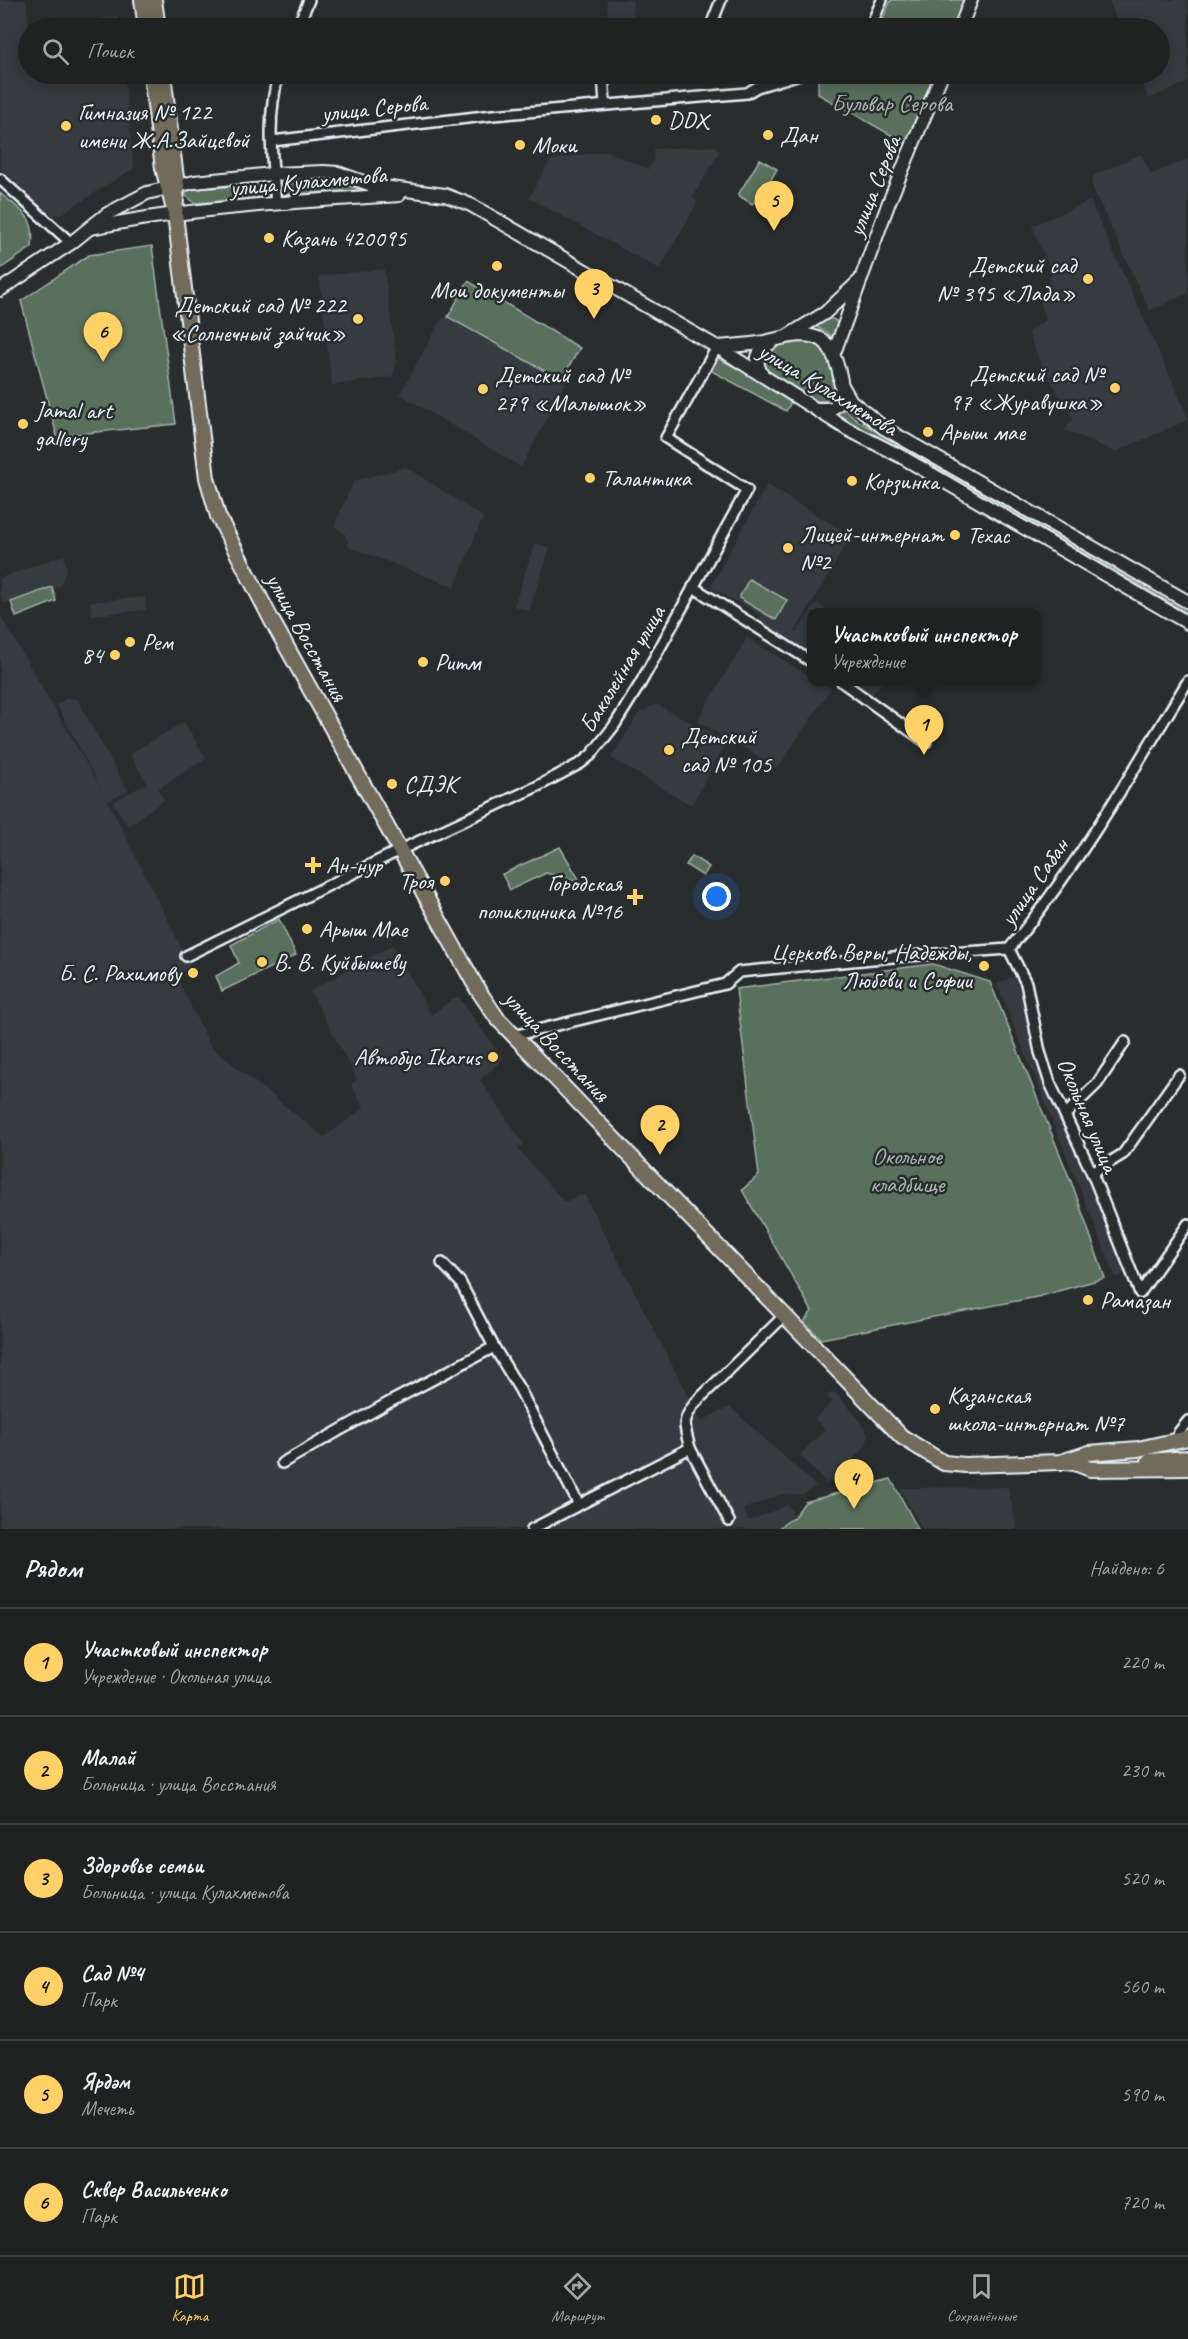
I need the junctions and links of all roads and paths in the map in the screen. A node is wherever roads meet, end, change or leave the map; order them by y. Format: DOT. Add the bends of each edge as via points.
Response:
graph roads {
  1 [pos="142,0"];
  2 [pos="154,0"];
  3 [pos="309,0"];
  4 [pos="721,0"];
  5 [pos="882,0"];
  6 [pos="971,0"];
  7 [pos="145,18"];
  8 [pos="157,18"];
  9 [pos="301,18"];
  10 [pos="714,18"];
  11 [pos="874,18"];
  12 [pos="964,18"];
  13 [pos="153,84"];
  14 [pos="164,84"];
  15 [pos="275,84"];
  16 [pos="604,84"];
  17 [pos="767,84"];
  18 [pos="938,84"];
  19 [pos="605,104"];
  20 [pos="272,141"];
  21 [pos="273,174"];
  22 [pos="0,179"];
  23 [pos="172,187"];
  24 [pos="445,195"];
  25 [pos="276,204"];
  26 [pos="175,214"];
  27 [pos="88,228"];
  28 [pos="71,243"];
  29 [pos="859,281"];
  30 [pos="0,290"];
  31 [pos="780,339"];
  32 [pos="717,347"];
  33 [pos="834,353"];
  34 [pos="762,375"];
  35 [pos="840,382"];
  36 [pos="817,409"];
  37 [pos="693,587"];
  38 [pos="1188,602"];
  39 [pos="1188,623"];
  40 [pos="807,659"];
  41 [pos="1188,681"];
  42 [pos="849,686"];
  43 [pos="926,742"];
  44 [pos="400,850"];
  45 [pos="1010,949"];
  46 [pos="186,956"];
  47 [pos="513,1036"];
  48 [pos="1125,1042"];
  49 [pos="1179,1075"];
  50 [pos="1066,1114"];
  51 [pos="1092,1173"];
  52 [pos="1188,1224"];
  53 [pos="442,1263"];
  54 [pos="784,1316"];
  55 [pos="494,1347"];
  56 [pos="1188,1421"];
  57 [pos="1184,1442"];
  58 [pos="690,1448"];
  59 [pos="1188,1458"];
  60 [pos="1061,1462"];
  61 [pos="282,1463"];
  62 [pos="1117,1468"];
  63 [pos="1188,1468"];
  64 [pos="579,1505"];
  65 [pos="729,1521"];
  66 [pos="532,1529"];
  1 -- 7 [label="main road"];
  2 -- 8 [label="main road"];
  3 -- 9 [label="street"];
  4 -- 10 [label="street"];
  5 -- 11 [label="street"];
  6 -- 12 [label="main road"];
  13 -- 23 [label="main road, улица Восстания"];
  14 -- 23 [label="main road, улица Восстания"];
  15 -- 20 [label="street"];
  16 -- 19 [label="street"];
  17 -- 19 [label="street, улица Серова" via="747,93"];
  18 -- 29 [label="main road, улица Серова"];
  19 -- 20 [label="street, улица Серова"];
  20 -- 21 [label="street"];
  21 -- 23 [label="main road, улица Кулахметова"];
  21 -- 24 [label="main road, улица Кулахметова" via="338,173 375,186"];
  21 -- 25 [label="street"];
  22 -- 28 [label="street"];
  23 -- 26 [label="main road, улица Восстания"];
  23 -- 27 [label="main road, улица Кулахметова" via="147,193"];
  24 -- 25 [label="main road, улица Кулахметова"];
  24 -- 32 [label="main road, улица Кулахметова" via="471,205"];
  25 -- 26 [label="main road, улица Кулахметова"];
  26 -- 27 [label="main road, улица Кулахметова"];
  26 -- 44 [label="main road, улица Восстания" via="207,478 218,516"];
  27 -- 28 [label="main road, улица Кулахметова"];
  28 -- 30 [label="main road, улица Кулахметова"];
  29 -- 31 [label="main road, улица Серова" via="825,313"];
  29 -- 33 [label="main road, улица Серова"];
  31 -- 32 [label="main road"];
  31 -- 33 [label="main road" via="811,336 823,340"];
  31 -- 34 [label="main road" via="765,347 756,359"];
  32 -- 34 [label="main road, улица Кулахметова"];
  32 -- 37 [label="street, Бакалейная улица" via="666,438 747,490"];
  33 -- 35 [label="main road"];
  34 -- 36 [label="main road, улица Кулахметова"];
  35 -- 36 [label="main road" via="837,405"];
  35 -- 38 [label="main road, улица Кулахметова" via="851,402 884,428"];
  36 -- 39 [label="main road, улица Кулахметова"];
  37 -- 40 [label="street"];
  37 -- 44 [label="street, Бакалейная улица" via="635,693 591,755 538,786"];
  41 -- 45 [label="street, улица Сабан" via="1096,828"];
  42 -- 43 [label="street"];
  44 -- 46 [label="street, Бакалейная улица"];
  44 -- 47 [label="main road, улица Восстания" via="478,990"];
  45 -- 47 [label="street, улица Сабан" via="739,972 725,984"];
  45 -- 50 [label="street, Окольная улица" via="1026,983 1050,1083"];
  47 -- 54 [label="main road, улица Восстания"];
  48 -- 50 [label="street" via="1097,1084"];
  49 -- 51 [label="street" via="1122,1155"];
  50 -- 51 [label="street, Окольная улица"];
  51 -- 52 [label="street, Окольная улица" via="1140,1293"];
  53 -- 55 [label="street" via="460,1282"];
  54 -- 58 [label="street" via="685,1415"];
  54 -- 60 [label="main road, улица Восстания" via="902,1437 944,1464"];
  55 -- 61 [label="street"];
  55 -- 64 [label="street"];
  56 -- 57 [label="street" via="1179,1432"];
  57 -- 60 [label="main road, улица Восстания" via="1089,1453"];
  58 -- 64 [label="street"];
  58 -- 65 [label="street"];
  59 -- 62 [label="main road" via="1144,1461"];
  60 -- 62 [label="main road, улица Восстания" via="1090,1469"];
  62 -- 63 [label="main road"];
  64 -- 66 [label="street"];
}
